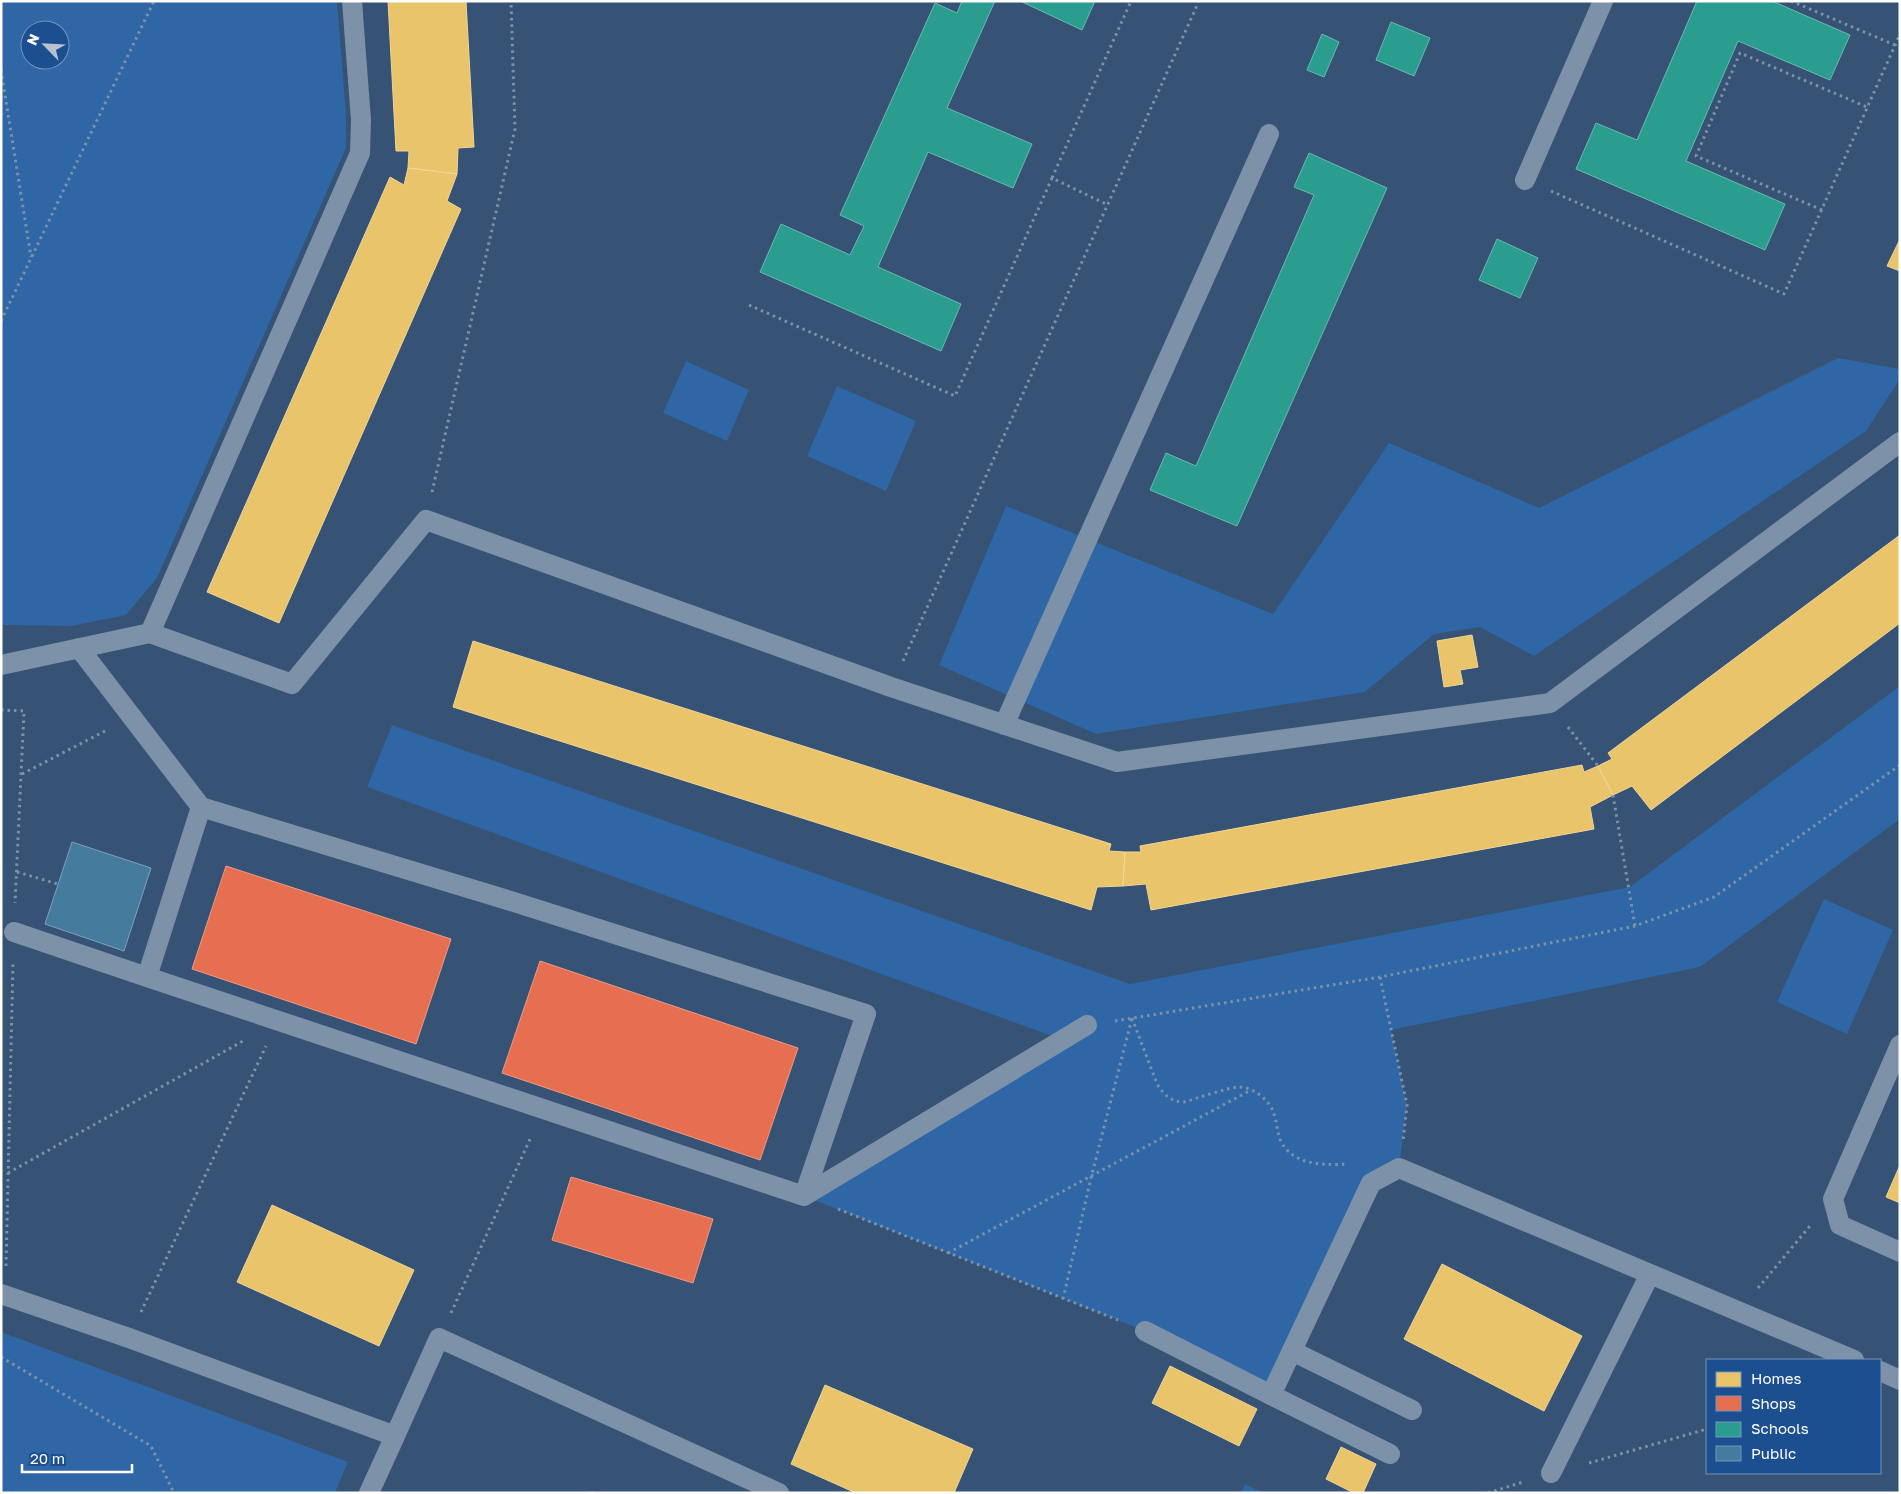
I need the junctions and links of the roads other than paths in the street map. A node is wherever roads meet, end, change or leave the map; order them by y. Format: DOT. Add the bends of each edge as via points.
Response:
graph roads {
  1 [pos="352,1"];
  2 [pos="1603,1"];
  3 [pos="1268,134"];
  4 [pos="1525,180"];
  5 [pos="1900,442"];
  6 [pos="150,633"];
  7 [pos="79,648"];
  8 [pos="1,665"];
  9 [pos="1004,724"];
  10 [pos="201,807"];
  11 [pos="14,932"];
  12 [pos="148,977"];
  13 [pos="1087,1025"];
  14 [pos="1900,1045"];
  15 [pos="804,1196"];
  16 [pos="1900,1252"];
  17 [pos="1650,1274"];
  18 [pos="3,1294"];
  19 [pos="1145,1331"];
  20 [pos="1292,1351"];
  21 [pos="1852,1359"];
  22 [pos="1881,1371"];
  23 [pos="1900,1380"];
  24 [pos="1271,1395"];
  25 [pos="1412,1410"];
  26 [pos="395,1436"];
  27 [pos="1390,1454"];
  28 [pos="1551,1473"];
  29 [pos="369,1493"];
  30 [pos="779,1493"];
  1 -- 6 [label="lane" via="361,120 360,153"];
  2 -- 4 [label="lane"];
  3 -- 9 [label="lane"];
  5 -- 9 [label="lane" via="1550,703 1117,762"];
  6 -- 7 [label="lane"];
  6 -- 9 [label="lane" via="292,684 426,520 891,687"];
  7 -- 8 [label="lane"];
  7 -- 10 [label="lane"];
  10 -- 12 [label="lane"];
  10 -- 15 [label="lane" via="866,1014"];
  11 -- 12 [label="lane"];
  12 -- 15 [label="lane"];
  13 -- 15 [label="lane"];
  14 -- 16 [label="lane" via="1833,1199 1840,1225"];
  17 -- 20 [label="lane" via="1399,1168 1371,1183"];
  17 -- 21 [label="lane"];
  17 -- 28 [label="lane"];
  18 -- 26 [label="lane"];
  19 -- 24 [label="lane"];
  20 -- 24 [label="lane"];
  20 -- 25 [label="lane"];
  22 -- 23 [label="lane"];
  24 -- 27 [label="lane"];
  26 -- 29 [label="lane"];
  26 -- 30 [label="lane" via="439,1338"];
}
